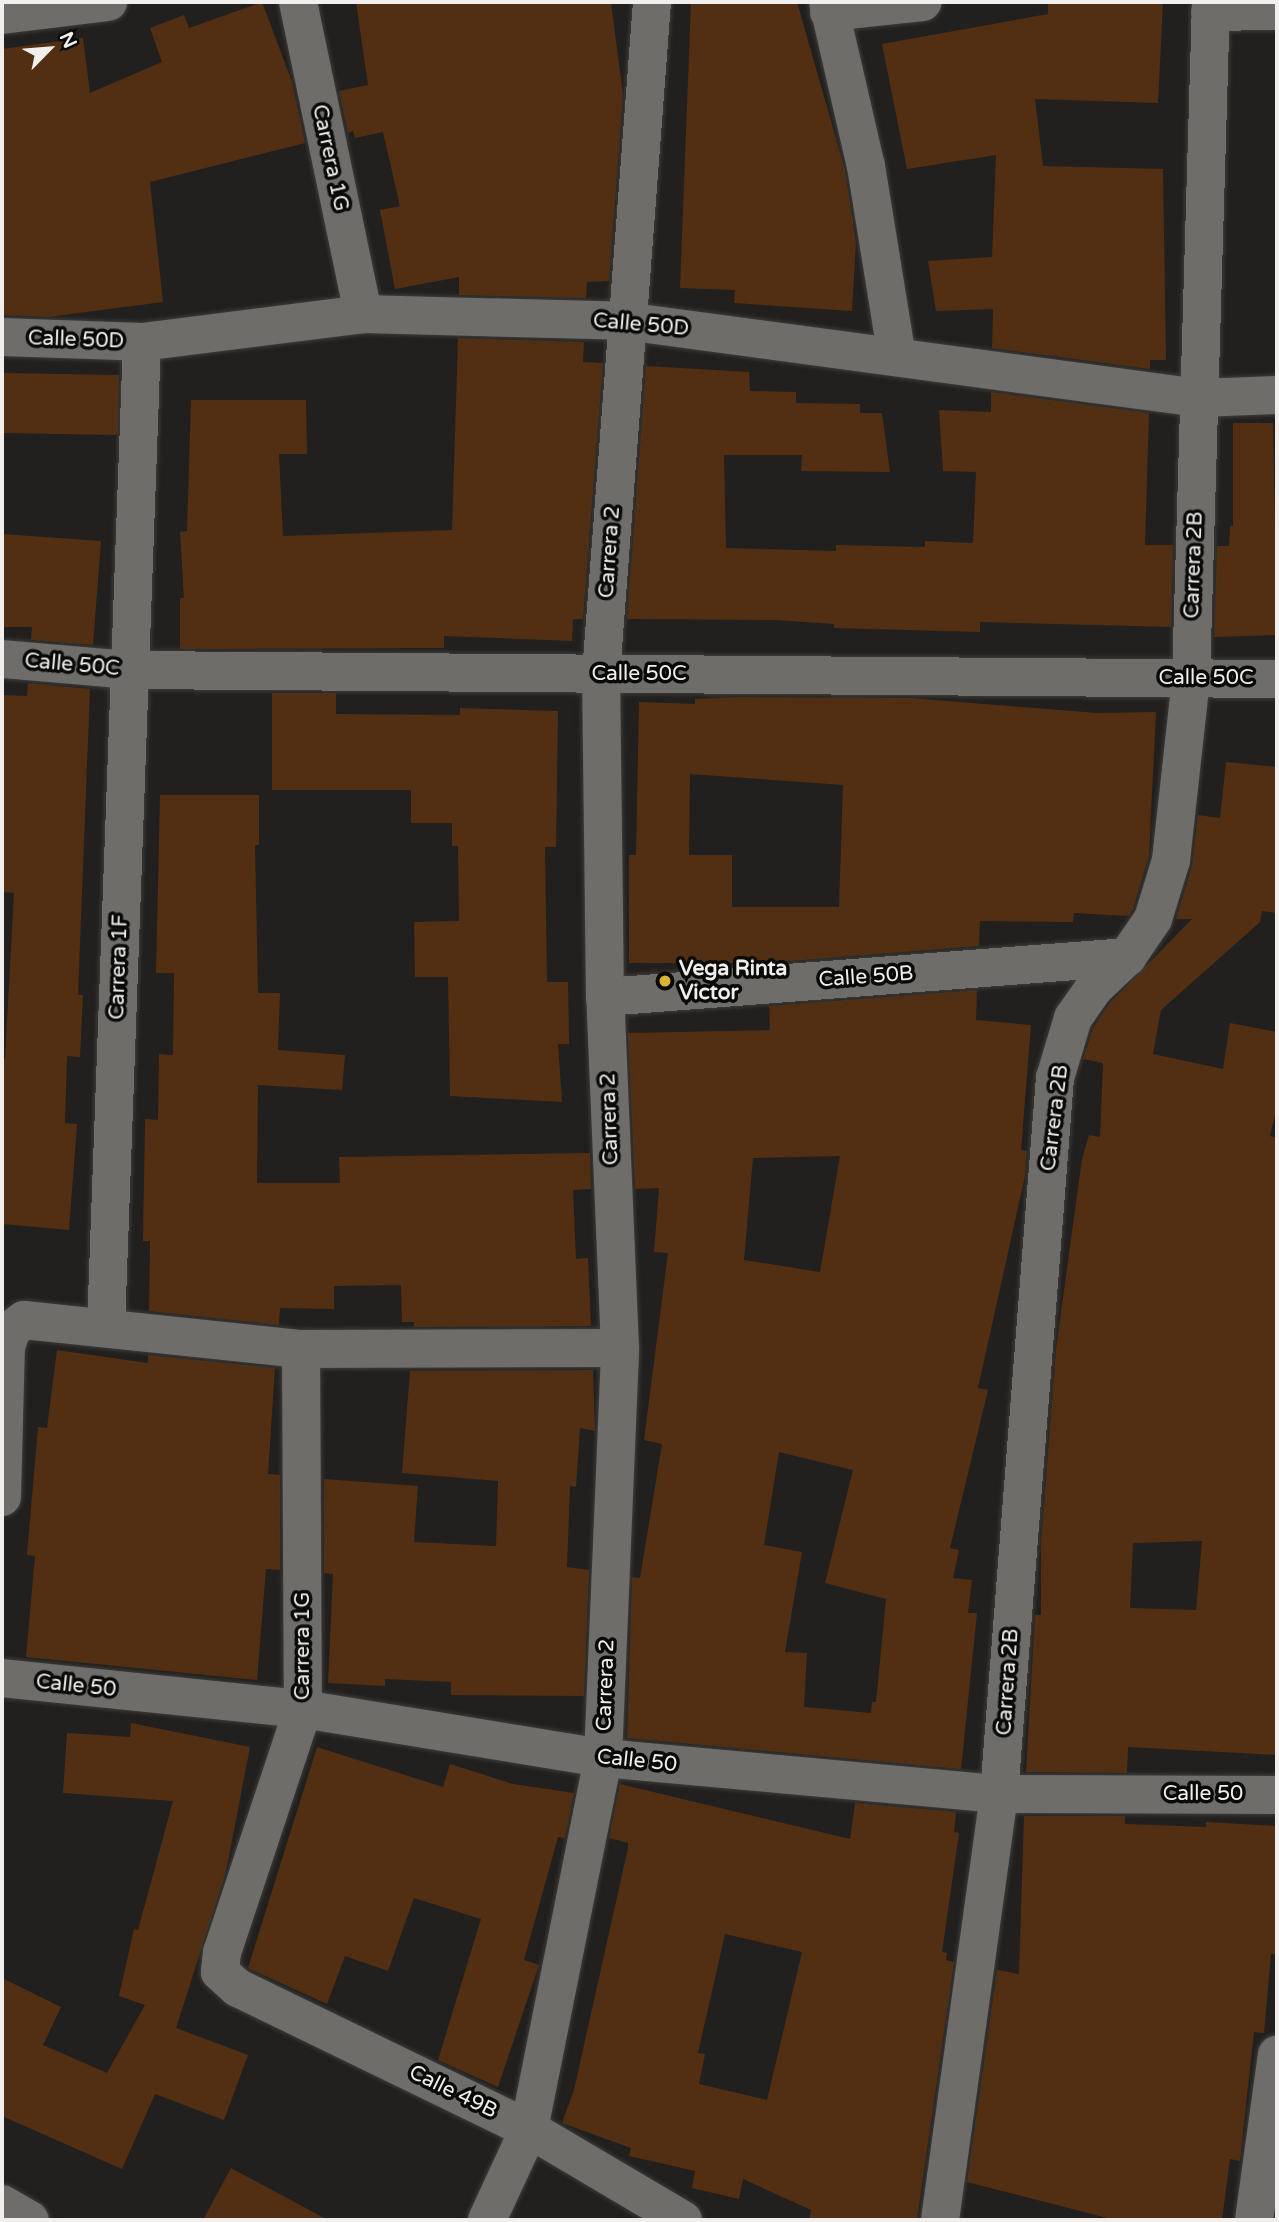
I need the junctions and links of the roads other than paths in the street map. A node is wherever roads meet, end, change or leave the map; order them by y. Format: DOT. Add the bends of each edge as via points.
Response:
graph roads {
  1 [pos="108,2"];
  2 [pos="298,2"];
  3 [pos="652,2"];
  4 [pos="922,2"];
  5 [pos="829,7"];
  6 [pos="1210,7"];
  7 [pos="1277,11"];
  8 [pos="2,15"];
  9 [pos="363,314"];
  10 [pos="625,321"];
  11 [pos="2,337"];
  12 [pos="142,342"];
  13 [pos="897,357"];
  14 [pos="1277,395"];
  15 [pos="1199,398"];
  16 [pos="2,659"];
  17 [pos="130,670"];
  18 [pos="601,674"];
  19 [pos="1191,678"];
  20 [pos="1277,679"];
  21 [pos="1127,957"];
  22 [pos="605,998"];
  23 [pos="106,1327"];
  24 [pos="620,1348"];
  25 [pos="300,1349"];
  26 [pos="2,1497"];
  27 [pos="2,1678"];
  28 [pos="303,1709"];
  29 [pos="603,1758"];
  30 [pos="999,1794"];
  31 [pos="1277,1795"];
  32 [pos="220,1972"];
  33 [pos="1277,2055"];
  34 [pos="529,2129"];
  35 [pos="2,2204"];
  36 [pos="30,2220"];
  37 [pos="486,2220"];
  38 [pos="683,2220"];
  39 [pos="940,2220"];
  40 [pos="1254,2220"];
  1 -- 8 [label="street"];
  2 -- 9 [label="street, Carrera 1G"];
  3 -- 10 [label="street, Carrera 2"];
  4 -- 5 [label="street"];
  5 -- 13 [label="street" via="866,166"];
  6 -- 7 [label="street"];
  6 -- 15 [label="street, Carrera 2B"];
  9 -- 10 [label="street, Calle 50D"];
  9 -- 12 [label="street, Calle 50D"];
  10 -- 13 [label="street, Calle 50D"];
  10 -- 18 [label="street, Carrera 2"];
  11 -- 12 [label="street, Calle 50D"];
  12 -- 17 [label="street, Carrera 1F"];
  13 -- 15 [label="street, Calle 50D"];
  14 -- 15 [label="street, Calle 50D"];
  15 -- 19 [label="street, Carrera 2B"];
  16 -- 17 [label="street, Calle 50C"];
  17 -- 18 [label="street, Calle 50C"];
  17 -- 23 [label="street, Carrera 1F"];
  18 -- 19 [label="street, Calle 50C"];
  18 -- 22 [label="street, Carrera 2"];
  19 -- 20 [label="street, Calle 50C"];
  19 -- 21 [label="street, Carrera 2B" via="1171,860 1153,919"];
  21 -- 22 [label="street, Calle 50B"];
  21 -- 30 [label="street, Carrera 2B" via="1093,989 1073,1018 1055,1078"];
  22 -- 24 [label="street, Carrera 2"];
  23 -- 25 [label="street"];
  23 -- 26 [label="street" via="24,1320 12,1329 6,1347"];
  24 -- 25 [label="street"];
  24 -- 29 [label="street, Carrera 2"];
  25 -- 28 [label="street, Carrera 1G"];
  27 -- 28 [label="street, Calle 50"];
  28 -- 29 [label="street, Calle 50"];
  28 -- 32 [label="street, Carrera 1G" via="222,1952"];
  29 -- 30 [label="street, Calle 50"];
  29 -- 34 [label="street, Carrera 2"];
  30 -- 31 [label="street, Calle 50"];
  30 -- 39 [label="street, Carrera 2B"];
  32 -- 34 [label="street, Calle 49B" via="238,1989"];
  33 -- 40 [label="street"];
  34 -- 37 [label="street, Carrera 2"];
  34 -- 38 [label="street, Calle 49B"];
  35 -- 36 [label="street"];
}
